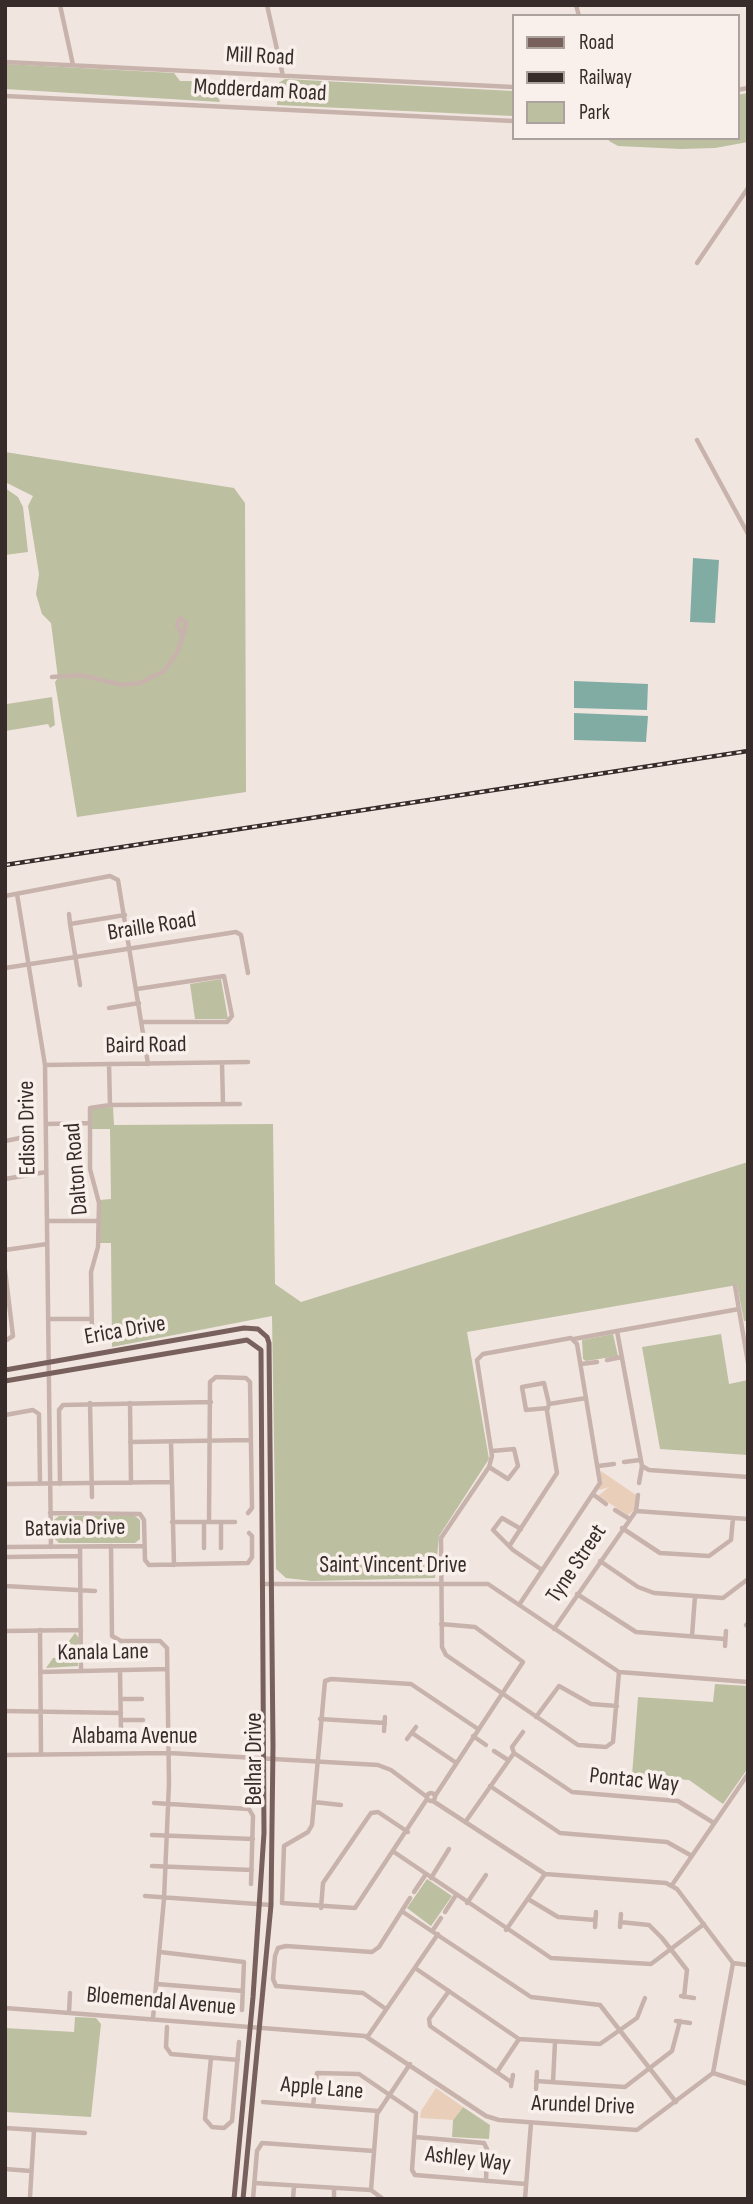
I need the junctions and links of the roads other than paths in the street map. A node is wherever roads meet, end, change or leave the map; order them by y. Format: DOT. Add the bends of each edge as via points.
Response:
graph roads {
  1 [pos="60,5"];
  2 [pos="267,5"];
  3 [pos="5,62"];
  4 [pos="73,65"];
  5 [pos="283,76"];
  6 [pos="512,88"];
  7 [pos="5,96"];
  8 [pos="512,121"];
  9 [pos="748,188"];
  10 [pos="697,263"];
  11 [pos="697,440"];
  12 [pos="748,534"];
  13 [pos="183,637"];
  14 [pos="52,677"];
  15 [pos="17,894"];
  16 [pos="5,896"];
  17 [pos="69,914"];
  18 [pos="125,915"];
  19 [pos="70,924"];
  20 [pos="130,948"];
  21 [pos="75,957"];
  22 [pos="29,964"];
  23 [pos="5,968"];
  24 [pos="248,973"];
  25 [pos="80,985"];
  26 [pos="137,989"];
  27 [pos="139,1003"];
  28 [pos="109,1008"];
  29 [pos="142,1022"];
  30 [pos="248,1062"];
  31 [pos="222,1063"];
  32 [pos="109,1064"];
  33 [pos="148,1064"];
  34 [pos="45,1065"];
  35 [pos="223,1104"];
  36 [pos="240,1104"];
  37 [pos="110,1105"];
  38 [pos="90,1123"];
  39 [pos="46,1124"];
  40 [pos="20,1138"];
  41 [pos="5,1140"];
  42 [pos="46,1172"];
  43 [pos="5,1179"];
  44 [pos="47,1221"];
  45 [pos="99,1221"];
  46 [pos="47,1244"];
  47 [pos="5,1250"];
  48 [pos="5,1270"];
  49 [pos="735,1286"];
  50 [pos="739,1309"];
  51 [pos="92,1319"];
  52 [pos="48,1320"];
  53 [pos="252,1328"];
  54 [pos="617,1331"];
  55 [pos="92,1336"];
  56 [pos="573,1339"];
  57 [pos="5,1340"];
  58 [pos="247,1340"];
  59 [pos="622,1357"];
  60 [pos="607,1360"];
  61 [pos="597,1362"];
  62 [pos="48,1363"];
  63 [pos="748,1363"];
  64 [pos="581,1364"];
  65 [pos="5,1370"];
  66 [pos="48,1373"];
  67 [pos="5,1381"];
  68 [pos="586,1398"];
  69 [pos="211,1402"];
  70 [pos="90,1403"];
  71 [pos="130,1403"];
  72 [pos="548,1406"];
  73 [pos="5,1415"];
  74 [pos="251,1440"];
  75 [pos="211,1441"];
  76 [pos="130,1442"];
  77 [pos="172,1442"];
  78 [pos="492,1451"];
  79 [pos="640,1460"];
  80 [pos="624,1462"];
  81 [pos="614,1464"];
  82 [pos="598,1466"];
  83 [pos="642,1466"];
  84 [pos="489,1467"];
  85 [pos="748,1477"];
  86 [pos="171,1482"];
  87 [pos="92,1483"];
  88 [pos="131,1483"];
  89 [pos="639,1483"];
  90 [pos="5,1484"];
  91 [pos="40,1484"];
  92 [pos="50,1484"];
  93 [pos="60,1484"];
  94 [pos="594,1495"];
  95 [pos="638,1495"];
  96 [pos="92,1497"];
  97 [pos="606,1504"];
  98 [pos="615,1510"];
  99 [pos="636,1511"];
  100 [pos="50,1513"];
  101 [pos="248,1513"];
  102 [pos="628,1518"];
  103 [pos="733,1518"];
  104 [pos="748,1519"];
  105 [pos="173,1522"];
  106 [pos="235,1522"];
  107 [pos="206,1523"];
  108 [pos="221,1523"];
  109 [pos="622,1528"];
  110 [pos="521,1529"];
  111 [pos="249,1533"];
  112 [pos="510,1545"];
  113 [pos="80,1546"];
  114 [pos="111,1546"];
  115 [pos="145,1546"];
  116 [pos="5,1547"];
  117 [pos="51,1547"];
  118 [pos="204,1548"];
  119 [pos="221,1548"];
  120 [pos="80,1556"];
  121 [pos="5,1557"];
  122 [pos="600,1561"];
  123 [pos="174,1565"];
  124 [pos="542,1570"];
  125 [pos="748,1579"];
  126 [pos="441,1583"];
  127 [pos="262,1584"];
  128 [pos="272,1584"];
  129 [pos="5,1586"];
  130 [pos="80,1591"];
  131 [pos="94,1591"];
  132 [pos="577,1594"];
  133 [pos="695,1596"];
  134 [pos="519,1605"];
  135 [pos="441,1625"];
  136 [pos="554,1629"];
  137 [pos="40,1630"];
  138 [pos="81,1630"];
  139 [pos="5,1631"];
  140 [pos="726,1631"];
  141 [pos="692,1636"];
  142 [pos="725,1639"];
  143 [pos="724,1646"];
  144 [pos="167,1669"];
  145 [pos="120,1670"];
  146 [pos="81,1671"];
  147 [pos="40,1672"];
  148 [pos="620,1672"];
  149 [pos="748,1682"];
  150 [pos="503,1694"];
  151 [pos="121,1699"];
  152 [pos="142,1699"];
  153 [pos="617,1706"];
  154 [pos="40,1710"];
  155 [pos="5,1711"];
  156 [pos="121,1713"];
  157 [pos="536,1717"];
  158 [pos="320,1718"];
  159 [pos="121,1720"];
  160 [pos="143,1720"];
  161 [pos="416,1727"];
  162 [pos="478,1729"];
  163 [pos="384,1731"];
  164 [pos="121,1732"];
  165 [pos="523,1732"];
  166 [pos="412,1733"];
  167 [pos="473,1736"];
  168 [pos="407,1739"];
  169 [pos="486,1745"];
  170 [pos="494,1751"];
  171 [pos="169,1753"];
  172 [pos="514,1753"];
  173 [pos="41,1754"];
  174 [pos="5,1755"];
  175 [pos="264,1758"];
  176 [pos="273,1758"];
  177 [pos="317,1760"];
  178 [pos="508,1760"];
  179 [pos="455,1762"];
  180 [pos="748,1774"];
  181 [pos="490,1786"];
  182 [pos="431,1797"];
  183 [pos="314,1802"];
  184 [pos="154,1803"];
  185 [pos="169,1804"];
  186 [pos="341,1805"];
  187 [pos="466,1821"];
  188 [pos="714,1824"];
  189 [pos="408,1832"];
  190 [pos="152,1835"];
  191 [pos="167,1835"];
  192 [pos="253,1839"];
  193 [pos="449,1849"];
  194 [pos="394,1852"];
  195 [pos="692,1856"];
  196 [pos="152,1866"];
  197 [pos="166,1866"];
  198 [pos="252,1870"];
  199 [pos="545,1874"];
  200 [pos="486,1875"];
  201 [pos="428,1876"];
  202 [pos="251,1884"];
  203 [pos="672,1885"];
  204 [pos="414,1892"];
  205 [pos="456,1895"];
  206 [pos="145,1896"];
  207 [pos="410,1898"];
  208 [pos="164,1899"];
  209 [pos="528,1899"];
  210 [pos="467,1903"];
  211 [pos="260,1905"];
  212 [pos="271,1905"];
  213 [pos="321,1908"];
  214 [pos="403,1912"];
  215 [pos="445,1912"];
  216 [pos="596,1912"];
  217 [pos="621,1914"];
  218 [pos="441,1918"];
  219 [pos="595,1920"];
  220 [pos="704,1924"];
  221 [pos="595,1927"];
  222 [pos="506,1930"];
  223 [pos="435,1932"];
  224 [pos="671,1950"];
  225 [pos="160,1952"];
  226 [pos="733,1963"];
  227 [pos="748,1965"];
  228 [pos="415,1968"];
  229 [pos="157,1984"];
  230 [pos="243,1991"];
  231 [pos="449,1991"];
  232 [pos="70,1993"];
  233 [pos="645,1998"];
  234 [pos="694,1998"];
  235 [pos="5,2008"];
  236 [pos="386,2009"];
  237 [pos="242,2010"];
  238 [pos="69,2013"];
  239 [pos="153,2018"];
  240 [pos="690,2022"];
  241 [pos="167,2027"];
  242 [pos="250,2027"];
  243 [pos="259,2028"];
  244 [pos="621,2030"];
  245 [pos="368,2036"];
  246 [pos="519,2039"];
  247 [pos="239,2042"];
  248 [pos="555,2042"];
  249 [pos="211,2058"];
  250 [pos="238,2060"];
  251 [pos="410,2063"];
  252 [pos="651,2069"];
  253 [pos="497,2072"];
  254 [pos="537,2073"];
  255 [pos="713,2073"];
  256 [pos="513,2075"];
  257 [pos="536,2081"];
  258 [pos="553,2082"];
  259 [pos="748,2084"];
  260 [pos="536,2089"];
  261 [pos="389,2093"];
  262 [pos="263,2102"];
  263 [pos="676,2102"];
  264 [pos="313,2106"];
  265 [pos="378,2111"];
  266 [pos="531,2123"];
  267 [pos="5,2128"];
  268 [pos="34,2130"];
  269 [pos="85,2133"];
  270 [pos="415,2137"];
  271 [pos="374,2151"];
  272 [pos="5,2169"];
  273 [pos="31,2171"];
  274 [pos="486,2181"];
  275 [pos="254,2182"];
  276 [pos="526,2184"];
  277 [pos="294,2186"];
  278 [pos="334,2188"];
  279 [pos="372,2190"];
  280 [pos="30,2197"];
  281 [pos="234,2199"];
  282 [pos="243,2199"];
  283 [pos="253,2199"];
  284 [pos="293,2199"];
  285 [pos="334,2199"];
  286 [pos="383,2199"];
  287 [pos="525,2199"];
  1 -- 4 [label="street"];
  2 -- 5 [label="street"];
  3 -- 4 [label="street, Mill Road"];
  4 -- 5 [label="street, Mill Road"];
  5 -- 6 [label="street, Mill Road"];
  7 -- 8 [label="street, Modderdam Road"];
  9 -- 10 [label="street"];
  11 -- 12 [label="street"];
  13 -- 14 [label="street" via="171,664 140,683 122,685 81,675"];
  15 -- 16 [label="street"];
  15 -- 18 [label="street" via="111,876 119,881"];
  15 -- 22 [label="street, Edison Drive"];
  17 -- 19 [label="street"];
  18 -- 19 [label="street"];
  18 -- 20 [label="street"];
  19 -- 21 [label="street"];
  20 -- 21 [label="street, Braille Road"];
  20 -- 24 [label="street, Braille Road" via="236,932 241,935"];
  20 -- 26 [label="street"];
  21 -- 22 [label="street, Braille Road"];
  21 -- 25 [label="street"];
  22 -- 23 [label="street, Braille Road"];
  22 -- 34 [label="street, Edison Drive"];
  26 -- 27 [label="street"];
  26 -- 29 [label="street" via="224,976 232,1016 227,1022"];
  27 -- 28 [label="street"];
  27 -- 29 [label="street"];
  29 -- 33 [label="street"];
  30 -- 31 [label="street, Baird Road"];
  31 -- 33 [label="street, Baird Road"];
  31 -- 35 [label="street"];
  32 -- 33 [label="street, Baird Road"];
  32 -- 34 [label="street, Baird Road"];
  32 -- 37 [label="street"];
  34 -- 39 [label="street, Edison Drive"];
  35 -- 36 [label="street, Dalton Road"];
  35 -- 37 [label="street, Dalton Road"];
  37 -- 38 [label="street, Dalton Road" via="90,1108"];
  38 -- 39 [label="street"];
  38 -- 45 [label="street, Dalton Road" via="90,1169"];
  39 -- 42 [label="street, Edison Drive"];
  40 -- 41 [label="street"];
  42 -- 43 [label="street"];
  42 -- 44 [label="street, Edison Drive"];
  44 -- 45 [label="street"];
  44 -- 46 [label="street, Edison Drive"];
  45 -- 51 [label="street, Dalton Road" via="91,1272"];
  46 -- 47 [label="street"];
  46 -- 52 [label="street, Edison Drive"];
  48 -- 57 [label="street" via="13,1335"];
  49 -- 50 [label="street"];
  50 -- 54 [label="street"];
  50 -- 63 [label="street"];
  51 -- 52 [label="street"];
  51 -- 55 [label="street, Dalton Road"];
  52 -- 62 [label="street, Edison Drive"];
  53 -- 62 [label="main road, Erica Drive"];
  53 -- 128 [label="main road, Belhar Drive" via="267,1336 270,1352"];
  54 -- 56 [label="street"];
  54 -- 59 [label="street"];
  56 -- 64 [label="street"];
  56 -- 78 [label="street" via="478,1357"];
  58 -- 66 [label="main road, Erica Drive"];
  58 -- 127 [label="main road, Belhar Drive" via="258,1345 262,1356"];
  59 -- 60 [label="street"];
  59 -- 79 [label="street"];
  61 -- 64 [label="street"];
  62 -- 65 [label="main road, Erica Drive"];
  62 -- 66 [label="street, Edison Drive"];
  64 -- 68 [label="street"];
  66 -- 67 [label="main road, Erica Drive"];
  66 -- 92 [label="street, Edison Drive"];
  68 -- 72 [label="street"];
  68 -- 82 [label="street"];
  69 -- 71 [label="street"];
  69 -- 74 [label="street" via="212,1379 248,1380"];
  69 -- 75 [label="street"];
  70 -- 71 [label="street"];
  70 -- 87 [label="street"];
  70 -- 93 [label="street" via="60,1408"];
  71 -- 76 [label="street"];
  72 -- 72 [label="street" via="544,1383 522,1387 524,1409"];
  72 -- 110 [label="street" via="557,1473"];
  73 -- 91 [label="street" via="33,1410 39,1414"];
  74 -- 75 [label="street"];
  74 -- 101 [label="street" via="253,1507"];
  75 -- 77 [label="street"];
  75 -- 107 [label="street"];
  76 -- 77 [label="street"];
  76 -- 88 [label="street"];
  77 -- 86 [label="street"];
  78 -- 84 [label="street"];
  78 -- 84 [label="street" via="514,1449 518,1465 508,1479"];
  79 -- 80 [label="street"];
  79 -- 83 [label="street"];
  81 -- 82 [label="street"];
  82 -- 94 [label="street" via="600,1483"];
  83 -- 85 [label="street"];
  83 -- 89 [label="street"];
  84 -- 126 [label="street" via="441,1538"];
  86 -- 88 [label="street"];
  86 -- 105 [label="street"];
  87 -- 88 [label="street"];
  87 -- 93 [label="street"];
  87 -- 96 [label="street"];
  90 -- 91 [label="street"];
  91 -- 92 [label="street"];
  92 -- 93 [label="street"];
  92 -- 100 [label="street, Edison Drive"];
  94 -- 97 [label="street"];
  94 -- 124 [label="street"];
  95 -- 99 [label="street, Tyne Street"];
  98 -- 102 [label="street, Tyne Street"];
  99 -- 102 [label="street, Tyne Street"];
  99 -- 103 [label="street, Tyne Street"];
  100 -- 115 [label="street" via="136,1513 144,1520"];
  100 -- 117 [label="street, Edison Drive"];
  102 -- 109 [label="street, Tyne Street"];
  103 -- 104 [label="street, Tyne Street"];
  103 -- 109 [label="street" via="731,1540 709,1556 662,1554"];
  105 -- 107 [label="street"];
  105 -- 123 [label="street"];
  106 -- 108 [label="street"];
  107 -- 108 [label="street"];
  107 -- 118 [label="street"];
  108 -- 119 [label="street"];
  109 -- 122 [label="street, Tyne Street"];
  110 -- 112 [label="street"];
  110 -- 112 [label="street" via="504,1518 494,1525 494,1531"];
  111 -- 123 [label="street" via="252,1559 248,1563"];
  112 -- 124 [label="street"];
  113 -- 114 [label="street, Batavia Drive"];
  113 -- 117 [label="street, Batavia Drive"];
  113 -- 120 [label="street"];
  114 -- 115 [label="street, Batavia Drive"];
  114 -- 144 [label="street" via="112,1636 121,1641 162,1642 167,1648"];
  115 -- 123 [label="street" via="147,1564"];
  116 -- 117 [label="street, Batavia Drive"];
  120 -- 121 [label="street, Batavia Drive"];
  120 -- 130 [label="street"];
  122 -- 132 [label="street, Tyne Street"];
  122 -- 133 [label="street" via="648,1592"];
  124 -- 134 [label="street"];
  125 -- 133 [label="street" via="726,1597"];
  126 -- 128 [label="street, Saint Vincent Drive"];
  126 -- 134 [label="street, Saint Vincent Drive" via="488,1584"];
  126 -- 135 [label="street"];
  127 -- 128 [label="street, Saint Vincent Drive"];
  127 -- 175 [label="main road, Belhar Drive"];
  128 -- 176 [label="main road, Belhar Drive"];
  129 -- 130 [label="street"];
  130 -- 131 [label="street"];
  130 -- 138 [label="street"];
  132 -- 136 [label="street, Tyne Street"];
  132 -- 141 [label="street" via="636,1632"];
  133 -- 141 [label="street"];
  134 -- 136 [label="street, Saint Vincent Drive"];
  135 -- 150 [label="street" via="446,1655"];
  135 -- 150 [label="street" via="475,1627 522,1658"];
  136 -- 148 [label="street, Saint Vincent Drive"];
  137 -- 138 [label="street"];
  137 -- 139 [label="street"];
  137 -- 147 [label="street"];
  138 -- 146 [label="street"];
  140 -- 142 [label="street"];
  141 -- 142 [label="street"];
  142 -- 143 [label="street"];
  144 -- 145 [label="street, Kanala Lane"];
  144 -- 171 [label="street"];
  145 -- 146 [label="street, Kanala Lane"];
  145 -- 151 [label="street"];
  146 -- 147 [label="street, Kanala Lane"];
  147 -- 154 [label="street"];
  148 -- 149 [label="street, Saint Vincent Drive"];
  148 -- 153 [label="street"];
  150 -- 157 [label="street"];
  150 -- 162 [label="street"];
  151 -- 152 [label="street"];
  151 -- 156 [label="street"];
  153 -- 157 [label="street" via="591,1704 559,1686"];
  153 -- 157 [label="street" via="614,1740 606,1747 574,1743"];
  154 -- 155 [label="street"];
  154 -- 156 [label="street"];
  154 -- 173 [label="street"];
  156 -- 159 [label="street"];
  158 -- 162 [label="street" via="323,1683 336,1679 416,1686"];
  158 -- 163 [label="street" via="385,1720"];
  158 -- 177 [label="street"];
  159 -- 160 [label="street"];
  159 -- 164 [label="street"];
  161 -- 166 [label="street"];
  162 -- 167 [label="street"];
  165 -- 172 [label="street" via="512,1747"];
  166 -- 168 [label="street"];
  166 -- 179 [label="street"];
  167 -- 169 [label="street"];
  167 -- 179 [label="street"];
  170 -- 178 [label="street"];
  171 -- 173 [label="street, Alabama Avenue"];
  171 -- 175 [label="street, Alabama Avenue"];
  171 -- 185 [label="street"];
  172 -- 178 [label="street"];
  172 -- 188 [label="street, Pontac Way" via="572,1791 678,1801"];
  173 -- 174 [label="street, Alabama Avenue"];
  175 -- 176 [label="street"];
  175 -- 211 [label="main road, Belhar Drive"];
  176 -- 177 [label="street"];
  176 -- 212 [label="main road, Belhar Drive"];
  177 -- 182 [label="street" via="385,1767"];
  177 -- 183 [label="street"];
  178 -- 181 [label="street"];
  179 -- 182 [label="street"];
  180 -- 188 [label="street"];
  181 -- 187 [label="street"];
  181 -- 195 [label="street" via="560,1833 667,1842"];
  182 -- 187 [label="street"];
  182 -- 189 [label="street"];
  183 -- 186 [label="street"];
  183 -- 213 [label="street" via="310,1829 284,1846 281,1899 285,1906"];
  184 -- 185 [label="street"];
  185 -- 191 [label="street"];
  185 -- 192 [label="street" via="246,1807 252,1811"];
  187 -- 199 [label="street"];
  188 -- 195 [label="street"];
  189 -- 194 [label="street"];
  189 -- 213 [label="street" via="378,1812 371,1813 323,1883"];
  190 -- 191 [label="street"];
  191 -- 192 [label="street"];
  191 -- 197 [label="street"];
  192 -- 198 [label="street"];
  193 -- 201 [label="street"];
  194 -- 201 [label="street"];
  194 -- 213 [label="street" via="355,1908"];
  195 -- 203 [label="street"];
  196 -- 197 [label="street"];
  197 -- 198 [label="street"];
  197 -- 208 [label="street"];
  198 -- 202 [label="street"];
  199 -- 203 [label="street"];
  199 -- 209 [label="street"];
  200 -- 210 [label="street"];
  201 -- 204 [label="street"];
  201 -- 205 [label="street"];
  203 -- 220 [label="street"];
  205 -- 210 [label="street"];
  205 -- 215 [label="street"];
  206 -- 208 [label="street"];
  207 -- 214 [label="street"];
  208 -- 211 [label="street"];
  208 -- 225 [label="street"];
  209 -- 219 [label="street" via="558,1917"];
  209 -- 222 [label="street"];
  210 -- 222 [label="street"];
  211 -- 212 [label="street"];
  211 -- 242 [label="main road, Belhar Drive"];
  212 -- 243 [label="main road, Belhar Drive"];
  214 -- 223 [label="street"];
  214 -- 236 [label="street" via="372,1952 286,1947 278,1948 275,1956 276,1986 363,1993"];
  216 -- 219 [label="street"];
  217 -- 224 [label="street" via="620,1924 649,1925"];
  218 -- 223 [label="street"];
  219 -- 221 [label="street"];
  220 -- 224 [label="street"];
  220 -- 226 [label="street"];
  222 -- 224 [label="street" via="557,1958 648,1965"];
  223 -- 228 [label="street"];
  223 -- 244 [label="street" via="531,1997 600,2005"];
  224 -- 234 [label="street" via="688,1973 682,1996"];
  225 -- 229 [label="street"];
  225 -- 230 [label="street" via="244,1962"];
  226 -- 227 [label="street"];
  226 -- 255 [label="street"];
  228 -- 231 [label="street"];
  228 -- 236 [label="street"];
  229 -- 230 [label="street"];
  229 -- 239 [label="street"];
  230 -- 237 [label="street"];
  231 -- 246 [label="street"];
  231 -- 253 [label="street" via="429,2019 430,2026"];
  232 -- 238 [label="street, Bloemendal Avenue"];
  233 -- 244 [label="street" via="637,2018"];
  235 -- 238 [label="street, Bloemendal Avenue"];
  236 -- 245 [label="street"];
  238 -- 239 [label="street, Bloemendal Avenue"];
  239 -- 242 [label="street, Bloemendal Avenue"];
  240 -- 252 [label="street" via="678,2021 674,2048"];
  241 -- 249 [label="street" via="169,2053"];
  242 -- 243 [label="street, Arundel Drive"];
  242 -- 281 [label="main road, Belhar Drive"];
  243 -- 245 [label="street, Arundel Drive"];
  243 -- 282 [label="main road, Belhar Drive"];
  244 -- 248 [label="street" via="600,2044"];
  244 -- 252 [label="street"];
  245 -- 251 [label="street, Arundel Drive"];
  246 -- 248 [label="street"];
  246 -- 253 [label="street"];
  247 -- 250 [label="street"];
  248 -- 258 [label="street"];
  249 -- 250 [label="street"];
  249 -- 250 [label="street" via="205,2119 212,2127 224,2128 232,2121"];
  251 -- 261 [label="street"];
  251 -- 266 [label="street, Arundel Drive" via="490,2118"];
  252 -- 258 [label="street" via="623,2087"];
  252 -- 263 [label="street"];
  253 -- 256 [label="street" via="511,2084"];
  254 -- 257 [label="street"];
  255 -- 259 [label="street"];
  255 -- 263 [label="street, Arundel Drive"];
  257 -- 258 [label="street"];
  257 -- 260 [label="street"];
  261 -- 264 [label="street" via="359,2074 320,2071"];
  261 -- 265 [label="street"];
  261 -- 270 [label="street, Ashley Way" via="416,2113"];
  262 -- 264 [label="street, Apple Lane"];
  263 -- 266 [label="street, Arundel Drive" via="638,2130"];
  264 -- 265 [label="street, Apple Lane"];
  265 -- 271 [label="street"];
  266 -- 276 [label="street"];
  267 -- 268 [label="street"];
  268 -- 269 [label="street"];
  268 -- 273 [label="street"];
  270 -- 274 [label="street" via="484,2143"];
  270 -- 274 [label="street, Ashley Way" via="415,2175"];
  271 -- 275 [label="street" via="261,2143"];
  271 -- 279 [label="street"];
  272 -- 273 [label="street"];
  273 -- 280 [label="street"];
  274 -- 276 [label="street, Ashley Way"];
  275 -- 277 [label="street"];
  275 -- 283 [label="street"];
  276 -- 287 [label="street"];
  277 -- 278 [label="street"];
  277 -- 284 [label="street"];
  278 -- 279 [label="street"];
  278 -- 285 [label="street"];
  279 -- 286 [label="street"];
}
